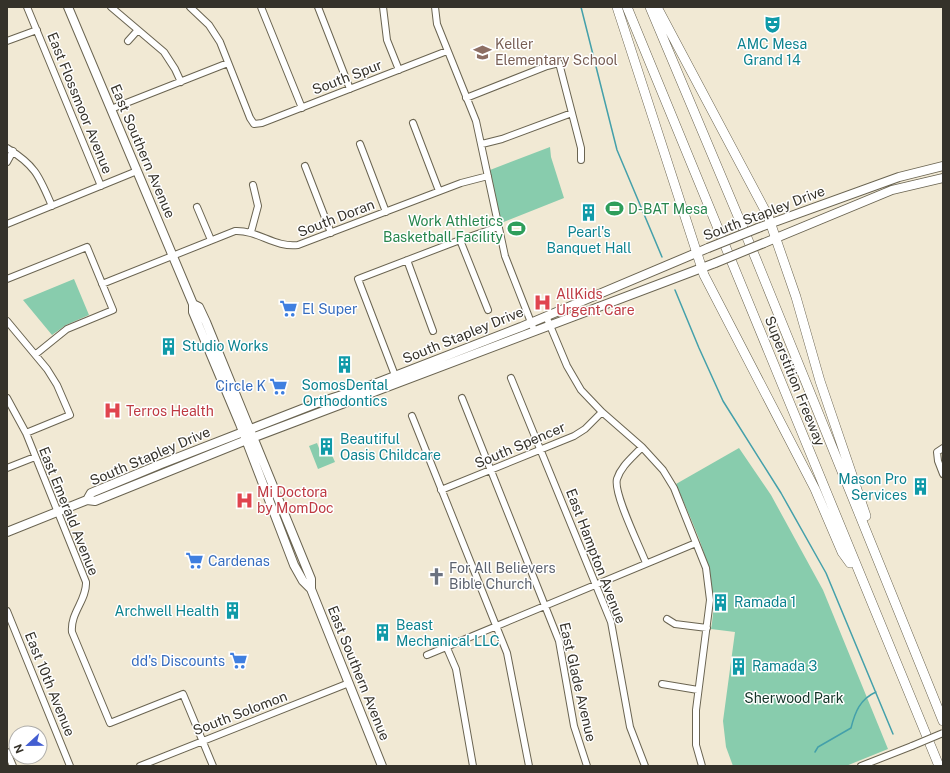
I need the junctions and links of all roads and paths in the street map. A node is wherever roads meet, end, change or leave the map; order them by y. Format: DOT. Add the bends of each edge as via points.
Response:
graph roads {
  1 [pos="27,7"];
  2 [pos="68,7"];
  3 [pos="111,7"];
  4 [pos="190,7"];
  5 [pos="261,7"];
  6 [pos="318,7"];
  7 [pos="382,7"];
  8 [pos="435,7"];
  9 [pos="617,7"];
  10 [pos="626,7"];
  11 [pos="650,7"];
  12 [pos="658,7"];
  13 [pos="37,30"];
  14 [pos="137,31"];
  15 [pos="7,41"];
  16 [pos="128,41"];
  17 [pos="447,51"];
  18 [pos="228,63"];
  19 [pos="399,70"];
  20 [pos="181,82"];
  21 [pos="350,89"];
  22 [pos="466,98"];
  23 [pos="302,108"];
  24 [pos="111,109"];
  25 [pos="572,113"];
  26 [pos="413,123"];
  27 [pos="360,144"];
  28 [pos="482,144"];
  29 [pos="7,148"];
  30 [pos="13,151"];
  31 [pos="581,160"];
  32 [pos="7,162"];
  33 [pos="305,166"];
  34 [pos="943,166"];
  35 [pos="137,171"];
  36 [pos="488,176"];
  37 [pos="943,178"];
  38 [pos="253,185"];
  39 [pos="101,186"];
  40 [pos="439,191"];
  41 [pos="52,206"];
  42 [pos="197,207"];
  43 [pos="386,212"];
  44 [pos="7,224"];
  45 [pos="770,224"];
  46 [pos="498,227"];
  47 [pos="251,232"];
  48 [pos="331,233"];
  49 [pos="776,239"];
  50 [pos="211,240"];
  51 [pos="460,240"];
  52 [pos="696,253"];
  53 [pos="173,256"];
  54 [pos="407,260"];
  55 [pos="702,268"];
  56 [pos="7,279"];
  57 [pos="102,284"];
  58 [pos="625,284"];
  59 [pos="600,295"];
  60 [pos="604,303"];
  61 [pos="193,304"];
  62 [pos="488,310"];
  63 [pos="576,314"];
  64 [pos="548,320"];
  65 [pos="7,322"];
  66 [pos="198,323"];
  67 [pos="533,326"];
  68 [pos="434,331"];
  69 [pos="216,346"];
  70 [pos="36,354"];
  71 [pos="511,378"];
  72 [pos="397,380"];
  73 [pos="343,395"];
  74 [pos="462,398"];
  75 [pos="8,402"];
  76 [pos="323,411"];
  77 [pos="602,412"];
  78 [pos="412,416"];
  79 [pos="247,430"];
  80 [pos="26,433"];
  81 [pos="254,437"];
  82 [pos="246,440"];
  83 [pos="642,447"];
  84 [pos="943,448"];
  85 [pos="541,450"];
  86 [pos="181,456"];
  87 [pos="35,457"];
  88 [pos="161,464"];
  89 [pos="7,468"];
  90 [pos="491,470"];
  91 [pos="164,473"];
  92 [pos="943,474"];
  93 [pos="129,477"];
  94 [pos="145,481"];
  95 [pos="442,490"];
  96 [pos="267,494"];
  97 [pos="110,496"];
  98 [pos="87,500"];
  99 [pos="58,512"];
  100 [pos="288,520"];
  101 [pos="279,524"];
  102 [pos="7,532"];
  103 [pos="696,543"];
  104 [pos="303,557"];
  105 [pos="646,563"];
  106 [pos="859,575"];
  107 [pos="595,584"];
  108 [pos="311,589"];
  109 [pos="546,605"];
  110 [pos="7,611"];
  111 [pos="667,619"];
  112 [pos="496,626"];
  113 [pos="905,626"];
  114 [pos="707,628"];
  115 [pos="446,648"];
  116 [pos="427,655"];
  117 [pos="349,683"];
  118 [pos="662,684"];
  119 [pos="698,690"];
  120 [pos="943,721"];
  121 [pos="943,733"];
  122 [pos="202,741"];
  123 [pos="7,752"];
  124 [pos="154,763"];
  125 [pos="13,766"];
  126 [pos="70,766"];
  127 [pos="140,766"];
  128 [pos="213,766"];
  129 [pos="382,766"];
  130 [pos="473,766"];
  131 [pos="529,766"];
  132 [pos="587,766"];
  133 [pos="645,766"];
  134 [pos="702,766"];
  135 [pos="861,766"];
  136 [pos="938,766"];
  1 -- 13 [label="street, East Flossmoor Avenue"];
  2 -- 24 [label="main road, East Southern Avenue"];
  3 -- 14 [label="street"];
  4 -- 18 [label="street" via="215,32"];
  5 -- 23 [label="street"];
  6 -- 21 [label="street"];
  7 -- 19 [label="street" via="388,40"];
  8 -- 17 [label="street" via="437,24"];
  9 -- 52 [label="highway"];
  10 -- 106 [label="highway, Superstition Freeway"];
  11 -- 113 [label="highway, Superstition Freeway" via="756,259"];
  12 -- 45 [label="highway"];
  13 -- 15 [label="street"];
  13 -- 39 [label="street, East Flossmoor Avenue"];
  14 -- 16 [label="street"];
  14 -- 20 [label="street" via="164,52"];
  17 -- 19 [label="street, South Spur"];
  17 -- 22 [label="street"];
  18 -- 20 [label="street"];
  18 -- 23 [label="street, South Spur" via="254,124 262,124"];
  19 -- 21 [label="street, South Spur"];
  20 -- 24 [label="street"];
  21 -- 23 [label="street, South Spur"];
  22 -- 25 [label="street" via="559,63"];
  22 -- 28 [label="street"];
  24 -- 35 [label="main road, East Southern Avenue"];
  25 -- 28 [label="street"];
  25 -- 31 [label="street" via="581,148"];
  26 -- 40 [label="street"];
  27 -- 43 [label="street"];
  28 -- 36 [label="street"];
  29 -- 30 [label="street"];
  30 -- 32 [label="street"];
  30 -- 41 [label="street" via="35,169"];
  33 -- 48 [label="street"];
  34 -- 45 [label="main road, South Stapley Drive" via="899,177"];
  35 -- 39 [label="street"];
  35 -- 53 [label="main road, East Southern Avenue"];
  36 -- 40 [label="street, South Doran"];
  36 -- 46 [label="street"];
  37 -- 49 [label="main road, South Stapley Drive" via="892,190"];
  38 -- 47 [label="street" via="258,206"];
  39 -- 41 [label="street"];
  40 -- 43 [label="street, South Doran"];
  41 -- 44 [label="street"];
  42 -- 50 [label="street"];
  43 -- 48 [label="street, South Doran"];
  45 -- 49 [label="highway"];
  45 -- 52 [label="main road, South Stapley Drive, bridge"];
  46 -- 51 [label="street"];
  46 -- 67 [label="street" via="505,256"];
  47 -- 48 [label="street, South Doran" via="274,243 288,246 304,244"];
  47 -- 50 [label="street, South Doran" via="235,231"];
  49 -- 55 [label="main road, South Stapley Drive, bridge"];
  49 -- 113 [label="highway" via="840,442"];
  50 -- 53 [label="street, South Doran"];
  51 -- 54 [label="street"];
  51 -- 62 [label="street"];
  52 -- 55 [label="highway"];
  52 -- 58 [label="main road, South Stapley Drive"];
  53 -- 57 [label="street, South Doran"];
  53 -- 61 [label="main road, East Southern Avenue"];
  54 -- 68 [label="street"];
  54 -- 72 [label="street" via="358,279"];
  55 -- 60 [label="main road, South Stapley Drive"];
  55 -- 106 [label="highway" via="815,489 842,552"];
  56 -- 57 [label="street" via="88,247"];
  57 -- 70 [label="street" via="113,310 67,329"];
  58 -- 59 [label="main road, South Stapley Drive"];
  58 -- 60 [label="main road" via="622,289 605,297"];
  59 -- 63 [label="main road" via="598,300"];
  59 -- 64 [label="main road, South Stapley Drive"];
  60 -- 63 [label="main road, South Stapley Drive"];
  61 -- 66 [label="main road, East Southern Avenue" via="193,312"];
  61 -- 69 [label="main road, East Southern Avenue" via="199,307"];
  63 -- 64 [label="main road, South Stapley Drive"];
  64 -- 67 [label="main road, South Stapley Drive"];
  64 -- 77 [label="street" via="573,378"];
  65 -- 70 [label="street"];
  66 -- 69 [label="main road" via="212,345"];
  66 -- 79 [label="main road, East Southern Avenue"];
  67 -- 72 [label="main road, South Stapley Drive"];
  69 -- 79 [label="main road, East Southern Avenue"];
  70 -- 80 [label="street" via="57,385 70,415"];
  71 -- 85 [label="street, East Hampton Avenue"];
  72 -- 73 [label="main road, South Stapley Drive"];
  72 -- 76 [label="main road, South Stapley Drive"];
  73 -- 76 [label="main road" via="343,398 328,404"];
  73 -- 79 [label="main road, South Stapley Drive"];
  74 -- 90 [label="street, East Glade Avenue"];
  75 -- 80 [label="street, East Emerald Avenue"];
  76 -- 81 [label="main road, South Stapley Drive"];
  77 -- 83 [label="street"];
  77 -- 85 [label="street, South Spencer" via="585,429"];
  78 -- 95 [label="street"];
  79 -- 81 [label="main road, East Southern Avenue"];
  79 -- 82 [label="main road, East Southern Avenue"];
  79 -- 86 [label="main road, South Stapley Drive"];
  80 -- 87 [label="street, East Emerald Avenue"];
  81 -- 82 [label="main road, South Stapley Drive"];
  81 -- 100 [label="main road, East Southern Avenue"];
  82 -- 91 [label="main road, South Stapley Drive"];
  82 -- 96 [label="main road, East Southern Avenue"];
  83 -- 103 [label="street" via="663,470 672,486"];
  83 -- 105 [label="street" via="622,468 617,480 619,497"];
  84 -- 92 [label="street" via="937,452"];
  85 -- 90 [label="street, South Spencer"];
  85 -- 107 [label="street, East Hampton Avenue"];
  86 -- 88 [label="main road, South Stapley Drive"];
  86 -- 91 [label="main road" via="165,467"];
  87 -- 89 [label="street"];
  87 -- 99 [label="street, East Emerald Avenue"];
  88 -- 93 [label="main road, South Stapley Drive"];
  88 -- 94 [label="main road" via="160,468 149,474"];
  90 -- 95 [label="street, South Spencer"];
  90 -- 109 [label="street, East Glade Avenue"];
  91 -- 94 [label="main road, South Stapley Drive"];
  93 -- 97 [label="main road" via="123,484 110,490"];
  93 -- 98 [label="main road, South Stapley Drive" via="91,493"];
  94 -- 97 [label="main road, South Stapley Drive"];
  95 -- 112 [label="street"];
  96 -- 100 [label="main road" via="275,500 282,516"];
  96 -- 101 [label="main road, East Southern Avenue"];
  97 -- 98 [label="main road, South Stapley Drive" via="95,501"];
  98 -- 99 [label="main road, South Stapley Drive"];
  99 -- 102 [label="main road, South Stapley Drive"];
  99 -- 122 [label="street, East Emerald Avenue" via="86,582 86,589 72,621 72,632 110,723 183,694"];
  100 -- 104 [label="main road, East Southern Avenue"];
  101 -- 104 [label="main road" via="285,525 296,551"];
  101 -- 108 [label="main road, East Southern Avenue" via="300,576"];
  103 -- 105 [label="street"];
  103 -- 114 [label="street" via="708,576 710,600"];
  104 -- 108 [label="main road, East Southern Avenue" via="312,579"];
  105 -- 107 [label="street"];
  106 -- 136 [label="highway, Superstition Freeway"];
  107 -- 109 [label="street"];
  107 -- 133 [label="street, East Hampton Avenue" via="611,622 630,727"];
  108 -- 117 [label="main road, East Southern Avenue"];
  109 -- 112 [label="street"];
  109 -- 132 [label="street, East Glade Avenue" via="559,641 574,726"];
  110 -- 126 [label="street, East 10th Avenue"];
  111 -- 114 [label="street" via="675,624"];
  112 -- 115 [label="street"];
  112 -- 131 [label="street" via="507,654"];
  113 -- 120 [label="highway, Superstition Freeway"];
  114 -- 119 [label="street"];
  115 -- 116 [label="street"];
  115 -- 130 [label="street" via="456,668"];
  117 -- 122 [label="street, South Solomon"];
  117 -- 129 [label="main road, East Southern Avenue"];
  118 -- 119 [label="street"];
  119 -- 134 [label="street" via="695,728"];
  121 -- 135 [label="street, bridge"];
  122 -- 124 [label="street, South Solomon"];
  122 -- 128 [label="street"];
  123 -- 125 [label="street"];
  124 -- 127 [label="street, South Solomon"];
}
